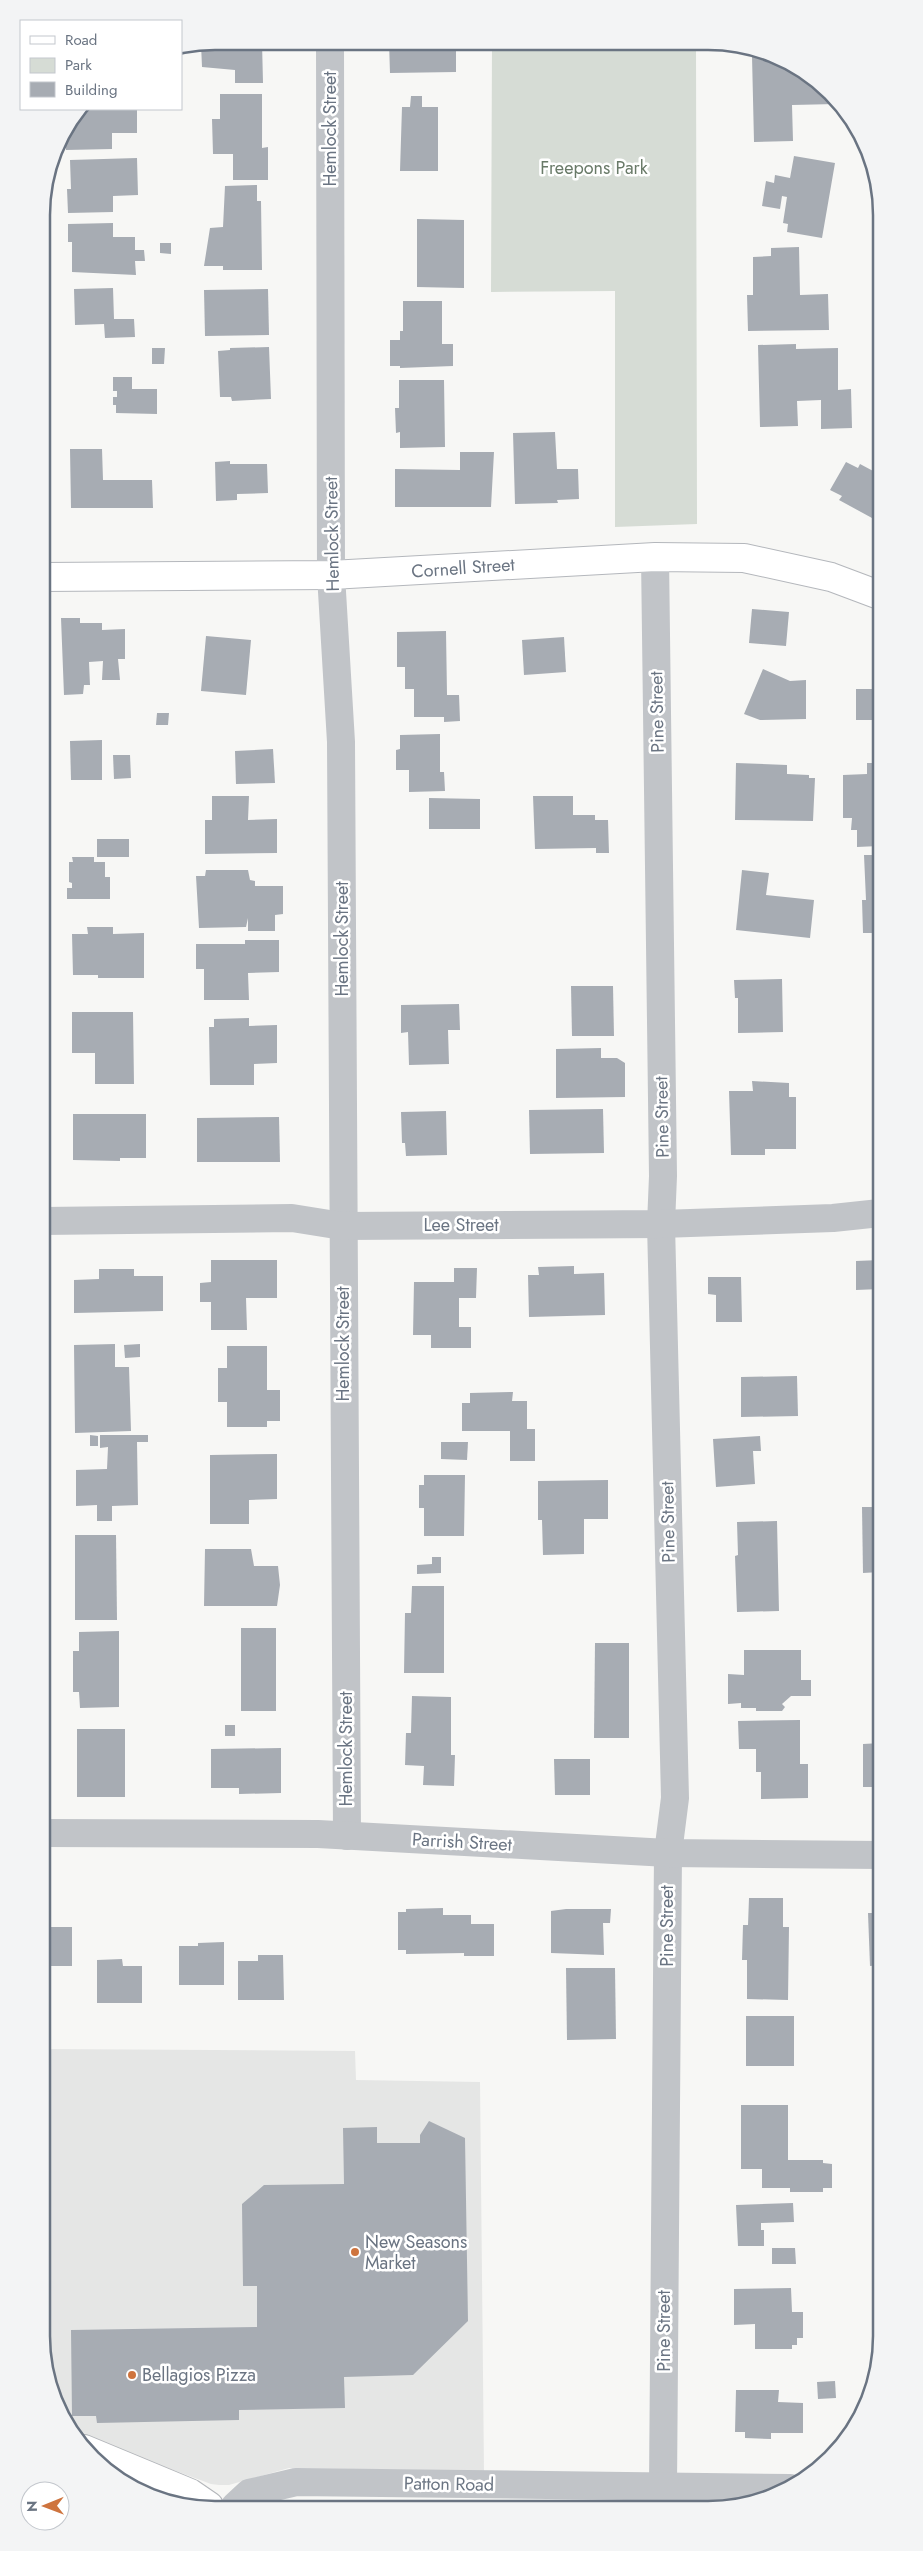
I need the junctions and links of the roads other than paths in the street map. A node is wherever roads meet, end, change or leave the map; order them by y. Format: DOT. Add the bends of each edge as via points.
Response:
graph roads {
  1 [pos="330,50"];
  2 [pos="655,557"];
  3 [pos="331,575"];
  4 [pos="50,577"];
  5 [pos="873,593"];
  6 [pos="873,1214"];
  7 [pos="50,1222"];
  8 [pos="661,1224"];
  9 [pos="342,1226"];
  10 [pos="50,1833"];
  11 [pos="347,1836"];
  12 [pos="668,1853"];
  13 [pos="873,1855"];
  14 [pos="102,2456"];
  15 [pos="663,2487"];
  16 [pos="771,2488"];
  17 [pos="201,2501"];
  18 [pos="240,2501"];
  1 -- 3 [label="street, Hemlock Street"];
  2 -- 3 [label="street, Cornell Street"];
  2 -- 5 [label="street, Cornell Street" via="744,558 832,577"];
  2 -- 8 [label="street, Pine Street"];
  3 -- 4 [label="street, Cornell Street"];
  3 -- 9 [label="street, Hemlock Street" via="341,742"];
  6 -- 8 [label="street, Lee Street"];
  7 -- 9 [label="street, Lee Street" via="292,1218"];
  8 -- 9 [label="street, Lee Street"];
  8 -- 12 [label="street, Pine Street" via="675,1798"];
  9 -- 11 [label="street, Hemlock Street"];
  10 -- 11 [label="street, Parrish Street"];
  11 -- 12 [label="street, Parrish Street"];
  12 -- 13 [label="street, Parrish Street"];
  12 -- 15 [label="street, Pine Street"];
  14 -- 17 [label="street"];
  15 -- 16 [label="street, Patton Road"];
  15 -- 18 [label="street, Patton Road" via="296,2482 249,2493"];
}
